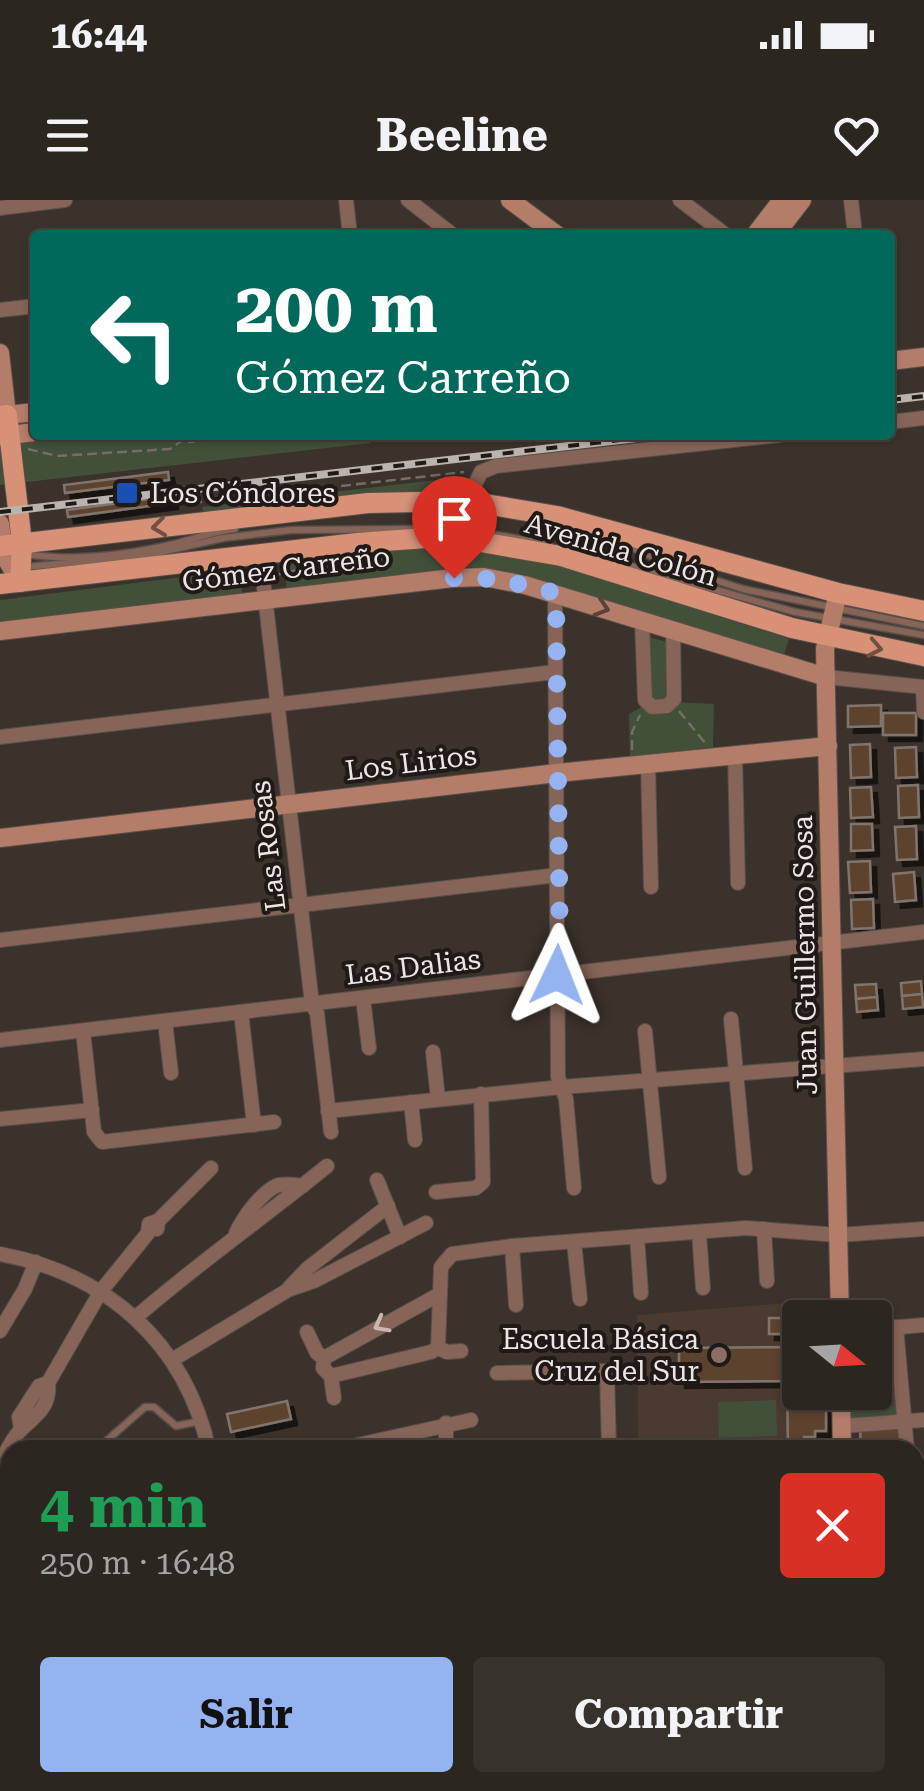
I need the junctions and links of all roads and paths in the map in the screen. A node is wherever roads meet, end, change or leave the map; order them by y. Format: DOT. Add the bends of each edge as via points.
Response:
graph roads {
  1 [pos="64,200"];
  2 [pos="346,200"];
  3 [pos="408,200"];
  4 [pos="510,200"];
  5 [pos="680,200"];
  6 [pos="782,200"];
  7 [pos="802,200"];
  8 [pos="851,200"];
  9 [pos="0,208"];
  10 [pos="349,230"];
  11 [pos="447,230"];
  12 [pos="549,230"];
  13 [pos="719,230"];
  14 [pos="759,230"];
  15 [pos="779,230"];
  16 [pos="854,230"];
  17 [pos="30,307"];
  18 [pos="0,310"];
  19 [pos="0,353"];
  20 [pos="924,357"];
  21 [pos="895,360"];
  22 [pos="30,415"];
  23 [pos="924,418"];
  24 [pos="895,421"];
  25 [pos="6,431"];
  26 [pos="59,440"];
  27 [pos="183,440"];
  28 [pos="189,440"];
  29 [pos="212,440"];
  30 [pos="734,440"];
  31 [pos="459,472"];
  32 [pos="192,504"];
  33 [pos="469,508"];
  34 [pos="0,524"];
  35 [pos="260,554"];
  36 [pos="11,562"];
  37 [pos="556,593"];
  38 [pos="265,599"];
  39 [pos="924,611"];
  40 [pos="832,614"];
  41 [pos="642,621"];
  42 [pos="924,626"];
  43 [pos="673,630"];
  44 [pos="0,631"];
  45 [pos="924,635"];
  46 [pos="924,656"];
  47 [pos="555,672"];
  48 [pos="826,677"];
  49 [pos="924,687"];
  50 [pos="277,705"];
  51 [pos="660,705"];
  52 [pos="924,712"];
  53 [pos="0,738"];
  54 [pos="828,746"];
  55 [pos="725,756"];
  56 [pos="640,765"];
  57 [pos="557,773"];
  58 [pos="289,804"];
  59 [pos="0,838"];
  60 [pos="558,875"];
  61 [pos="738,883"];
  62 [pos="651,887"];
  63 [pos="300,905"];
  64 [pos="924,932"];
  65 [pos="0,940"];
  66 [pos="832,943"];
  67 [pos="557,975"];
  68 [pos="363,998"];
  69 [pos="312,1004"];
  70 [pos="242,1012"];
  71 [pos="731,1019"];
  72 [pos="165,1021"];
  73 [pos="83,1031"];
  74 [pos="645,1031"];
  75 [pos="0,1040"];
  76 [pos="369,1048"];
  77 [pos="432,1052"];
  78 [pos="924,1059"];
  79 [pos="834,1066"];
  80 [pos="171,1073"];
  81 [pos="736,1073"];
  82 [pos="650,1080"];
  83 [pos="562,1086"];
  84 [pos="481,1094"];
  85 [pos="438,1099"];
  86 [pos="411,1102"];
  87 [pos="92,1110"];
  88 [pos="328,1112"];
  89 [pos="0,1119"];
  90 [pos="274,1122"];
  91 [pos="254,1125"];
  92 [pos="331,1132"];
  93 [pos="415,1140"];
  94 [pos="327,1166"];
  95 [pos="211,1168"];
  96 [pos="745,1168"];
  97 [pos="660,1178"];
  98 [pos="377,1180"];
  99 [pos="574,1188"];
  100 [pos="436,1192"];
  101 [pos="388,1206"];
  102 [pos="426,1223"];
  103 [pos="764,1229"];
  104 [pos="924,1229"];
  105 [pos="699,1232"];
  106 [pos="838,1235"];
  107 [pos="400,1236"];
  108 [pos="637,1237"];
  109 [pos="574,1242"];
  110 [pos="512,1246"];
  111 [pos="0,1254"];
  112 [pos="36,1262"];
  113 [pos="768,1281"];
  114 [pos="704,1288"];
  115 [pos="288,1290"];
  116 [pos="101,1291"];
  117 [pos="440,1294"];
  118 [pos="641,1294"];
  119 [pos="580,1299"];
  120 [pos="840,1300"];
  121 [pos="516,1305"];
  122 [pos="135,1318"];
  123 [pos="924,1325"];
  124 [pos="892,1327"];
  125 [pos="896,1327"];
  126 [pos="0,1331"];
  127 [pos="307,1332"];
  128 [pos="438,1348"];
  129 [pos="462,1351"];
  130 [pos="324,1358"];
  131 [pos="172,1360"];
  132 [pos="496,1373"];
  133 [pos="331,1376"];
  134 [pos="334,1398"];
  135 [pos="842,1410"];
  136 [pos="471,1420"];
  137 [pos="924,1420"];
  138 [pos="202,1421"];
  139 [pos="904,1421"];
  140 [pos="446,1423"];
  141 [pos="842,1426"];
  142 [pos="14,1440"];
  143 [pos="108,1440"];
  144 [pos="207,1440"];
  145 [pos="375,1440"];
  146 [pos="446,1440"];
  147 [pos="609,1440"];
  148 [pos="842,1440"];
  149 [pos="906,1440"];
  1 -- 9 [label="street"];
  2 -- 10 [label="street"];
  3 -- 11 [label="street"];
  4 -- 12 [label="street"];
  5 -- 13 [label="street"];
  6 -- 14 [label="street"];
  7 -- 15 [label="street"];
  8 -- 16 [label="street"];
  17 -- 18 [label="street"];
  19 -- 25 [label="street"];
  20 -- 21 [label="street"];
  22 -- 25 [label="street"];
  23 -- 24 [label="street"];
  25 -- 26 [label="path" via="22,444"];
  25 -- 27 [label="path" via="46,455 170,449"];
  25 -- 36 [label="main road"];
  28 -- 29 [label="path"];
  30 -- 33 [label="street" via="496,466 482,472"];
  31 -- 32 [label="path"];
  33 -- 36 [label="main road, Avenida Colón, one-way" via="368,503"];
  33 -- 40 [label="main road, Avenida Colón" via="557,516"];
  34 -- 36 [label="street"];
  35 -- 36 [label="main road, Avenida Colón"];
  35 -- 38 [label="street, Las Rosas"];
  35 -- 40 [label="main road, Avenida Colón" via="403,539 498,544"];
  36 -- 40 [label="lane" via="144,556 291,530 449,530 558,546 774,606"];
  37 -- 38 [label="street, Gómez Carreño" via="469,577"];
  37 -- 41 [label="street, Gómez Carreño, one-way"];
  37 -- 47 [label="street"];
  38 -- 44 [label="street, Gómez Carreño"];
  38 -- 50 [label="street, Las Rosas"];
  39 -- 40 [label="main road, Avenida Colón"];
  40 -- 42 [label="lane"];
  40 -- 45 [label="lane"];
  40 -- 46 [label="main road, Avenida Colón, one-way"];
  40 -- 48 [label="street, Juan Guillermo Sosa"];
  41 -- 43 [label="street, Gómez Carreño"];
  41 -- 51 [label="street"];
  43 -- 48 [label="street, Gómez Carreño"];
  43 -- 51 [label="street"];
  47 -- 50 [label="street"];
  47 -- 57 [label="street"];
  48 -- 49 [label="street, Gómez Carreño"];
  48 -- 54 [label="street, Juan Guillermo Sosa"];
  49 -- 52 [label="street"];
  50 -- 53 [label="street"];
  50 -- 58 [label="street, Las Rosas"];
  51 -- 55 [label="path"];
  51 -- 56 [label="path" via="632,732"];
  54 -- 55 [label="street, Los Lirios"];
  54 -- 66 [label="street, Juan Guillermo Sosa"];
  55 -- 56 [label="street, Los Lirios"];
  55 -- 61 [label="street"];
  56 -- 57 [label="street, Los Lirios"];
  56 -- 62 [label="street"];
  57 -- 58 [label="street, Los Lirios"];
  57 -- 60 [label="street"];
  58 -- 59 [label="street, Los Lirios"];
  58 -- 63 [label="street, Las Rosas"];
  60 -- 63 [label="street"];
  60 -- 67 [label="street"];
  63 -- 65 [label="street"];
  63 -- 69 [label="street, Las Rosas"];
  64 -- 66 [label="street, Las Dalias"];
  66 -- 67 [label="street, Las Dalias"];
  66 -- 79 [label="street, Juan Guillermo Sosa"];
  67 -- 68 [label="street, Las Dalias"];
  67 -- 83 [label="street"];
  68 -- 69 [label="street, Las Dalias"];
  68 -- 76 [label="street"];
  69 -- 70 [label="street, Las Dalias"];
  69 -- 88 [label="street, Las Rosas"];
  70 -- 72 [label="street, Las Dalias"];
  70 -- 91 [label="street"];
  71 -- 81 [label="street"];
  72 -- 73 [label="street, Las Dalias"];
  72 -- 80 [label="street"];
  73 -- 75 [label="street, Las Dalias"];
  73 -- 87 [label="street"];
  74 -- 82 [label="street"];
  77 -- 85 [label="street"];
  78 -- 79 [label="street"];
  79 -- 81 [label="street"];
  79 -- 106 [label="street, Juan Guillermo Sosa"];
  81 -- 82 [label="street"];
  81 -- 96 [label="street"];
  82 -- 83 [label="street"];
  82 -- 97 [label="street"];
  83 -- 84 [label="street"];
  83 -- 99 [label="street"];
  84 -- 85 [label="street"];
  84 -- 100 [label="street" via="483,1182"];
  85 -- 86 [label="street"];
  86 -- 88 [label="street"];
  86 -- 93 [label="street"];
  87 -- 89 [label="street"];
  87 -- 91 [label="street" via="94,1132 108,1143"];
  88 -- 92 [label="street, Las Rosas"];
  90 -- 91 [label="street"];
  94 -- 122 [label="street" via="303,1186 272,1189 236,1234"];
  95 -- 116 [label="street"];
  98 -- 101 [label="street"];
  101 -- 107 [label="street"];
  101 -- 115 [label="street"];
  102 -- 107 [label="street"];
  103 -- 105 [label="street"];
  103 -- 106 [label="street"];
  103 -- 113 [label="street"];
  104 -- 106 [label="street"];
  105 -- 108 [label="street"];
  105 -- 114 [label="street"];
  106 -- 120 [label="street, Juan Guillermo Sosa"];
  107 -- 115 [label="street"];
  108 -- 109 [label="street"];
  108 -- 118 [label="street"];
  109 -- 110 [label="street"];
  109 -- 119 [label="street"];
  110 -- 117 [label="street" via="452,1254 440,1267"];
  110 -- 121 [label="street"];
  111 -- 112 [label="street"];
  112 -- 116 [label="street"];
  112 -- 126 [label="street"];
  115 -- 131 [label="street"];
  116 -- 122 [label="street"];
  116 -- 142 [label="street" via="48,1384 28,1402"];
  117 -- 128 [label="street"];
  117 -- 130 [label="street, one-way"];
  122 -- 131 [label="street"];
  123 -- 125 [label="street"];
  124 -- 125 [label="street"];
  125 -- 139 [label="street"];
  127 -- 130 [label="street"];
  128 -- 129 [label="street"];
  128 -- 133 [label="street"];
  130 -- 133 [label="street"];
  131 -- 138 [label="street"];
  132 -- 147 [label="street" via="606,1371"];
  133 -- 134 [label="street"];
  135 -- 141 [label="street"];
  136 -- 140 [label="street"];
  137 -- 139 [label="street"];
  138 -- 143 [label="lane" via="176,1426 148,1406"];
  138 -- 144 [label="street"];
  139 -- 141 [label="street"];
  139 -- 149 [label="street"];
  140 -- 145 [label="street"];
  140 -- 146 [label="street"];
  141 -- 148 [label="street"];
}
